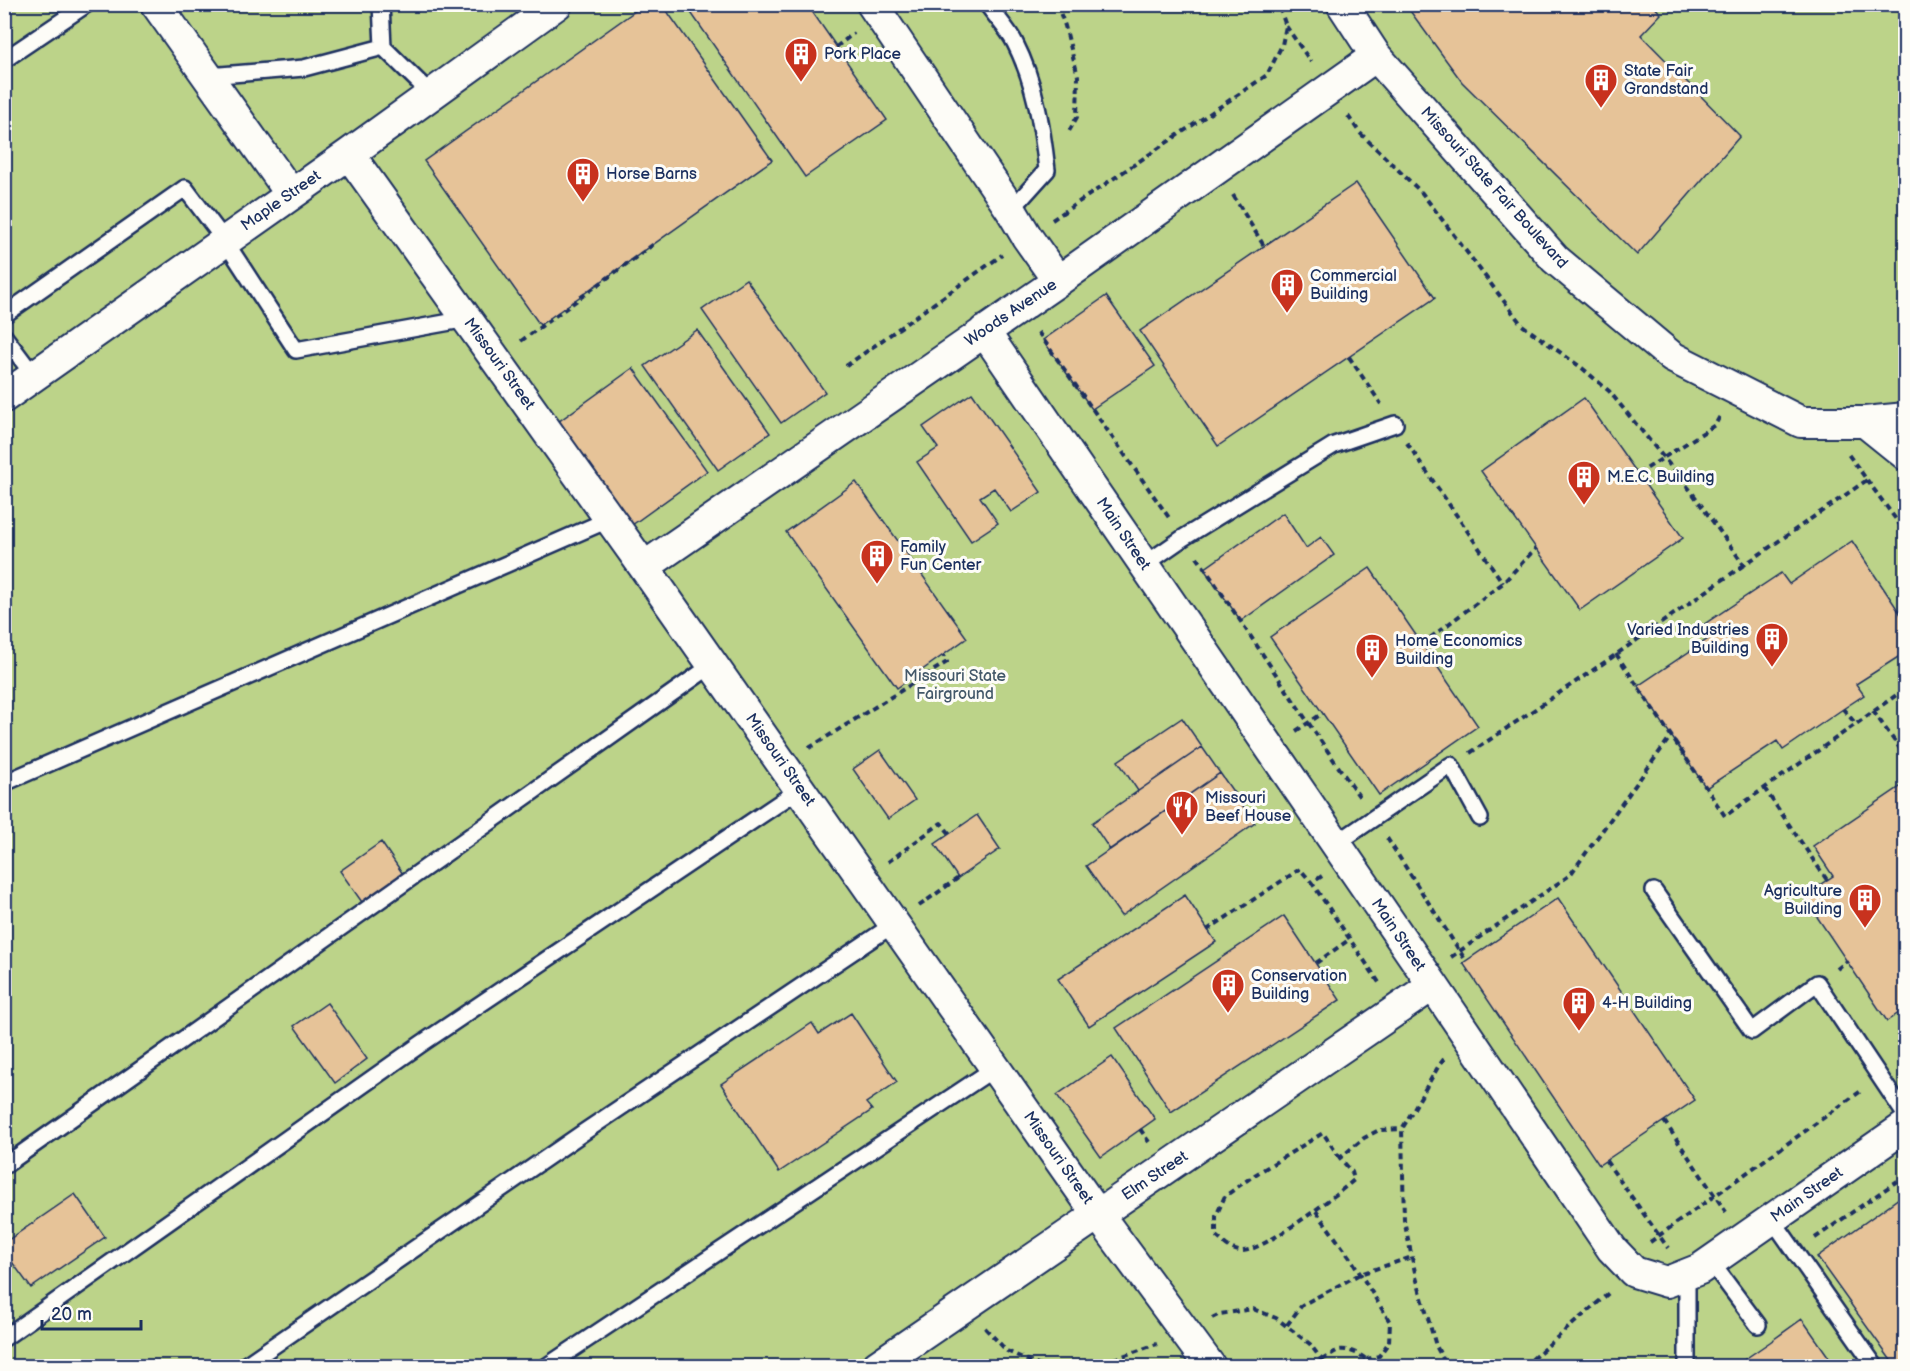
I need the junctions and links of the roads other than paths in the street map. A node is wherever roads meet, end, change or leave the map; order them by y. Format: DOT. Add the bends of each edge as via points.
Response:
graph roads {
  1 [pos="87,4"];
  2 [pos="156,4"];
  3 [pos="381,4"];
  4 [pos="557,4"];
  5 [pos="872,4"];
  6 [pos="987,4"];
  7 [pos="1342,4"];
  8 [pos="383,47"];
  9 [pos="1376,56"];
  10 [pos="4,60"];
  11 [pos="208,76"];
  12 [pos="432,95"];
  13 [pos="349,154"];
  14 [pos="291,194"];
  15 [pos="1011,210"];
  16 [pos="225,241"];
  17 [pos="1058,280"];
  18 [pos="4,315"];
  19 [pos="467,319"];
  20 [pos="984,331"];
  21 [pos="4,336"];
  22 [pos="34,376"];
  23 [pos="4,397"];
  24 [pos="1905,418"];
  25 [pos="1865,422"];
  26 [pos="1395,424"];
  27 [pos="1905,455"];
  28 [pos="610,519"];
  29 [pos="1144,565"];
  30 [pos="644,567"];
  31 [pos="712,664"];
  32 [pos="4,783"];
  33 [pos="800,789"];
  34 [pos="1480,818"];
  35 [pos="1341,851"];
  36 [pos="1654,891"];
  37 [pos="894,924"];
  38 [pos="1429,980"];
  39 [pos="995,1068"];
  40 [pos="1905,1116"];
  41 [pos="1905,1126"];
  42 [pos="4,1166"];
  43 [pos="1098,1215"];
  44 [pos="1772,1219"];
  45 [pos="1699,1268"];
  46 [pos="1758,1324"];
  47 [pos="4,1338"];
  48 [pos="244,1366"];
  49 [pos="547,1366"];
  50 [pos="877,1366"];
  51 [pos="1210,1366"];
  52 [pos="1687,1366"];
  53 [pos="1875,1366"];
  1 -- 10 [label="lane"];
  2 -- 11 [label="street"];
  3 -- 8 [label="lane"];
  4 -- 12 [label="street, Maple Street"];
  5 -- 15 [label="street"];
  6 -- 15 [label="lane" via="1014,42 1033,86 1043,134 1047,170"];
  7 -- 9 [label="street, Missouri State Fair Boulevard"];
  8 -- 11 [label="lane" via="304,68"];
  8 -- 12 [label="lane"];
  9 -- 17 [label="street, Woods Avenue"];
  9 -- 25 [label="street, Missouri State Fair Boulevard" via="1555,259 1672,357 1801,422"];
  11 -- 14 [label="street"];
  12 -- 13 [label="street, Maple Street"];
  13 -- 14 [label="street, Maple Street"];
  13 -- 19 [label="street, Missouri Street"];
  14 -- 16 [label="street, Maple Street"];
  15 -- 17 [label="street"];
  16 -- 18 [label="lane" via="185,188"];
  16 -- 19 [label="lane" via="296,350"];
  16 -- 22 [label="street, Maple Street"];
  17 -- 20 [label="street, Woods Avenue"];
  19 -- 28 [label="street, Missouri Street"];
  20 -- 29 [label="street, Main Street"];
  20 -- 30 [label="street, Woods Avenue"];
  21 -- 22 [label="lane"];
  22 -- 23 [label="street, Maple Street"];
  24 -- 25 [label="street, Missouri State Fair Boulevard"];
  25 -- 27 [label="street"];
  26 -- 29 [label="lane" via="1334,445"];
  28 -- 30 [label="street, Missouri Street"];
  28 -- 32 [label="lane"];
  29 -- 35 [label="street, Main Street"];
  30 -- 31 [label="street, Missouri Street"];
  31 -- 33 [label="street, Missouri Street"];
  31 -- 42 [label="lane"];
  33 -- 37 [label="street, Missouri Street"];
  33 -- 47 [label="lane" via="421,1044"];
  34 -- 35 [label="lane" via="1451,765 1374,818"];
  35 -- 38 [label="street, Main Street"];
  36 -- 40 [label="lane" via="1752,1031 1817,983"];
  37 -- 39 [label="street, Missouri Street"];
  37 -- 48 [label="lane"];
  38 -- 43 [label="street, Elm Street"];
  38 -- 45 [label="street, Main Street" via="1612,1249 1629,1267 1667,1282"];
  39 -- 43 [label="street, Missouri Street"];
  39 -- 49 [label="lane"];
  41 -- 44 [label="street, Main Street"];
  43 -- 50 [label="street, Elm Street"];
  43 -- 51 [label="street, Missouri Street"];
  44 -- 45 [label="street, Main Street"];
  44 -- 53 [label="lane"];
  45 -- 46 [label="lane"];
  45 -- 52 [label="lane"];
}
